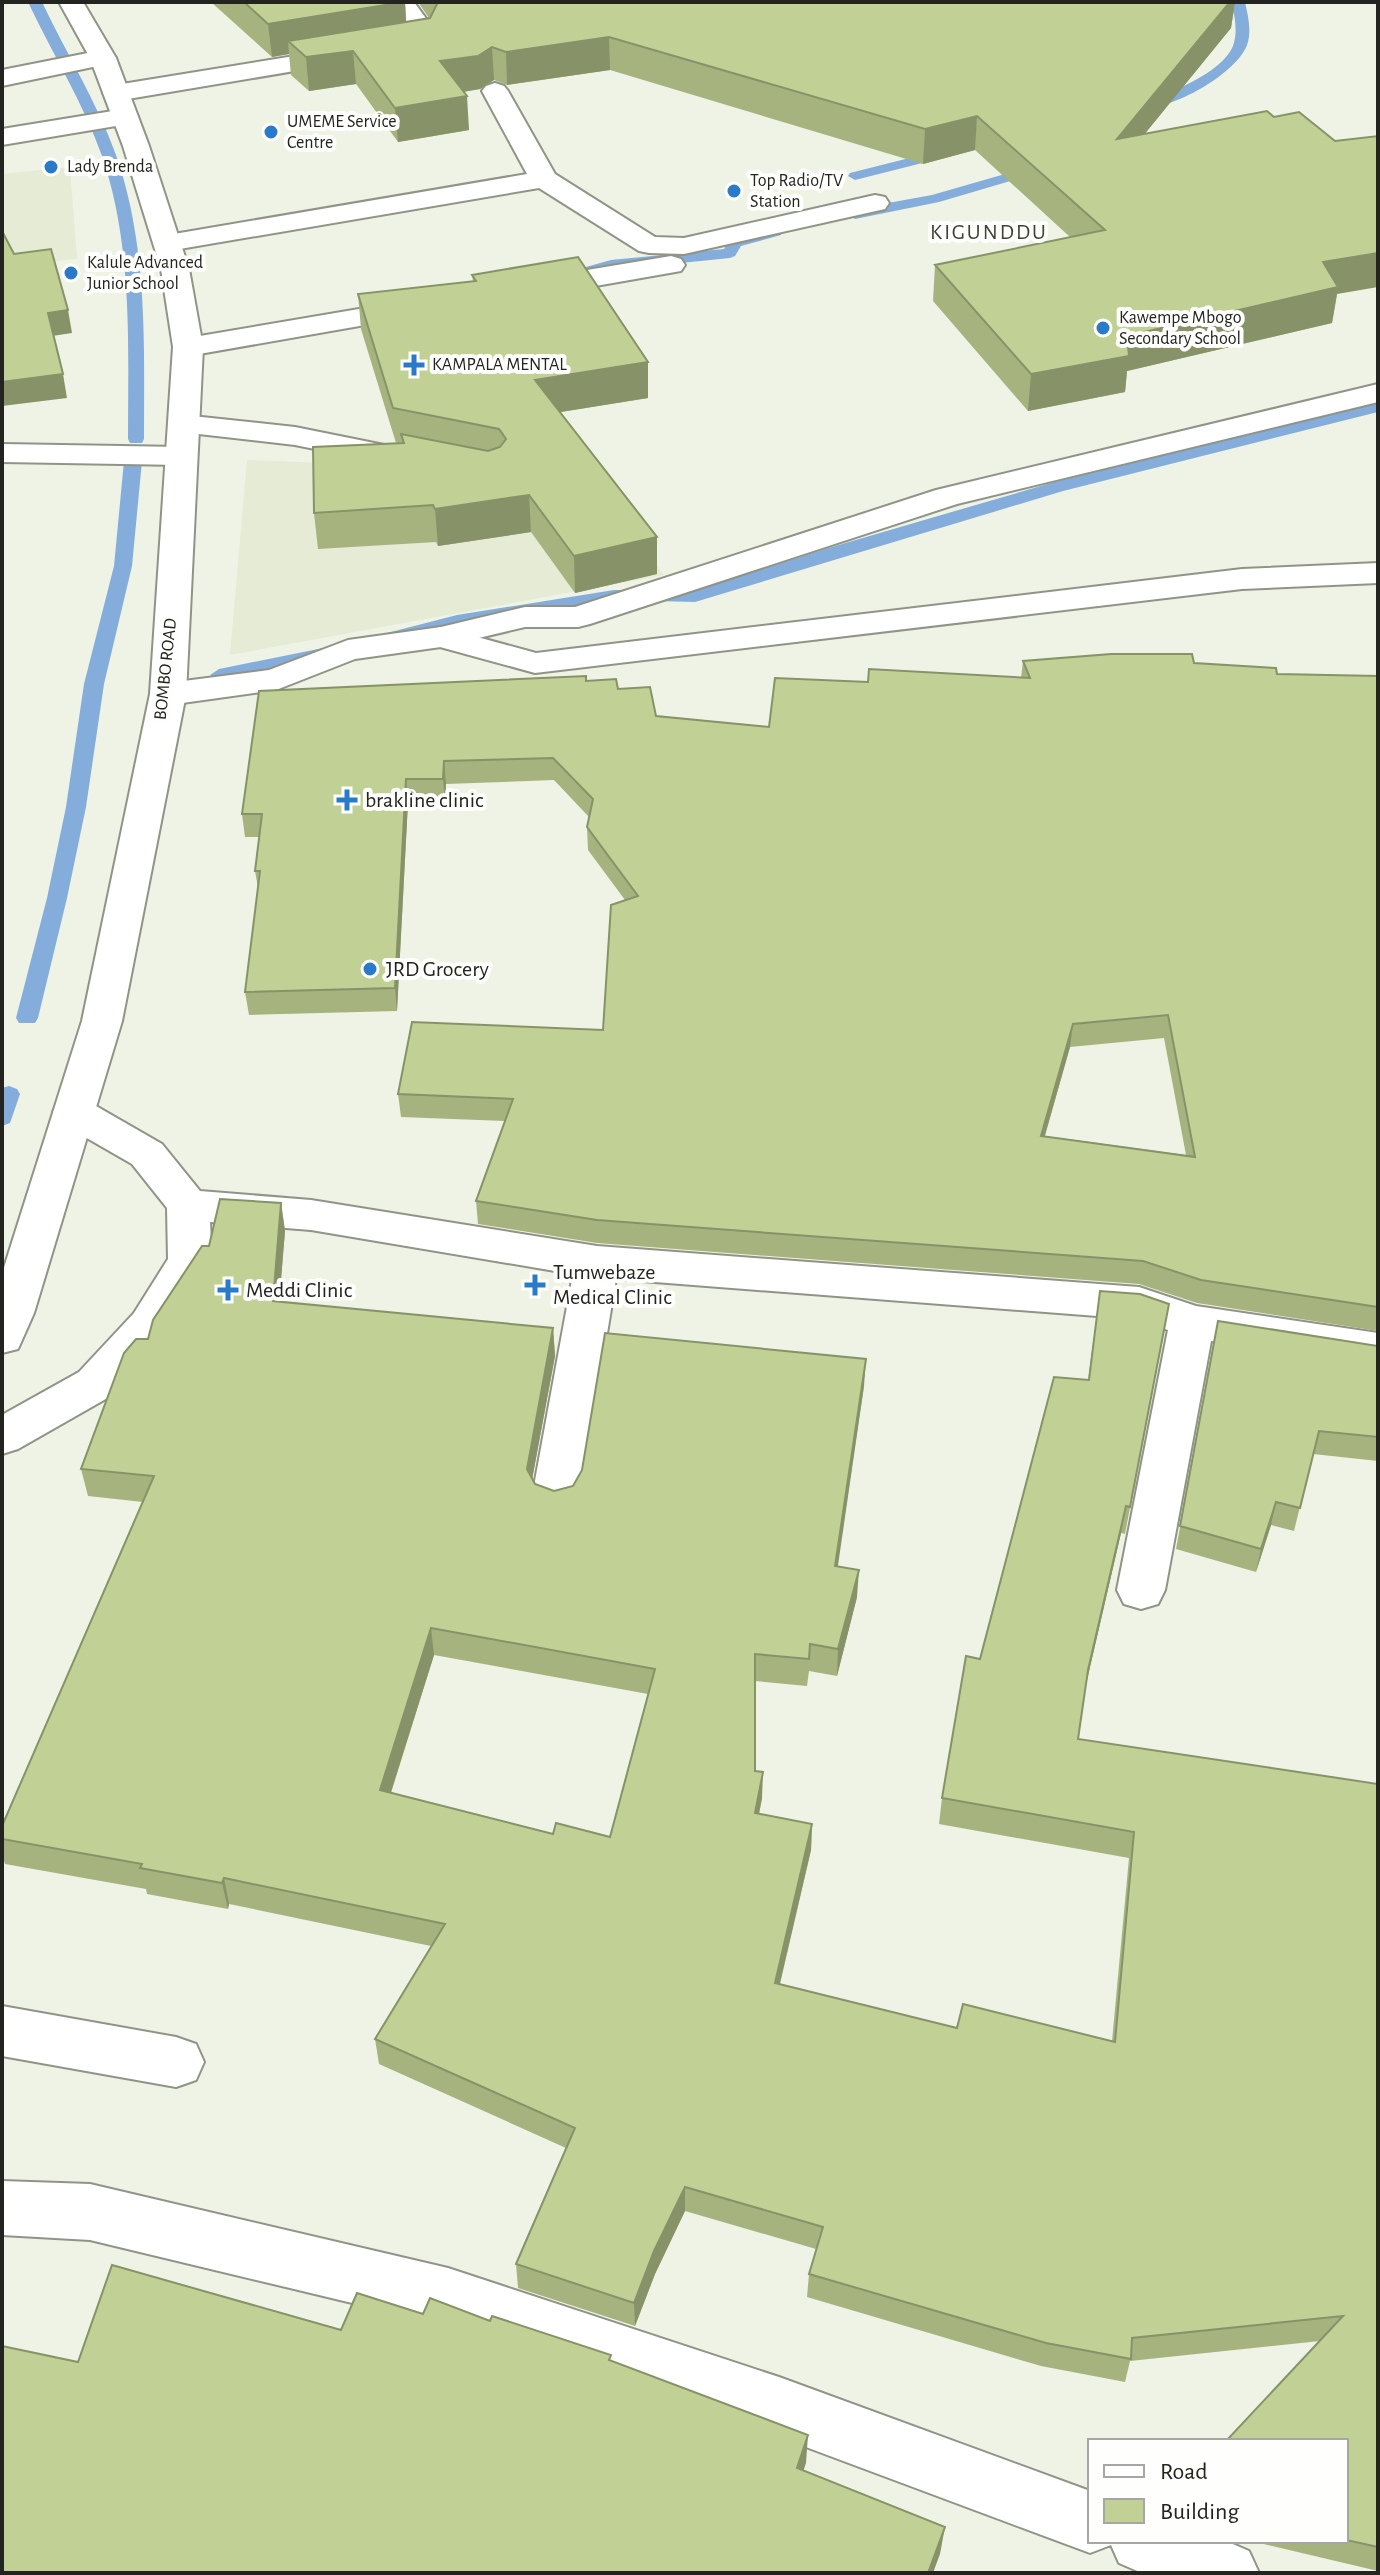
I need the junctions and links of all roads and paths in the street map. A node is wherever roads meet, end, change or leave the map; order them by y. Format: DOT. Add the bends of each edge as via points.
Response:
graph roads {
  1 [pos="71,2"];
  2 [pos="402,2"];
  3 [pos="103,58"];
  4 [pos="2,78"];
  5 [pos="495,91"];
  6 [pos="121,105"];
  7 [pos="2,137"];
  8 [pos="544,179"];
  9 [pos="875,203"];
  10 [pos="168,243"];
  11 [pos="671,265"];
  12 [pos="499,294"];
  13 [pos="452,302"];
  14 [pos="188,347"];
  15 [pos="1378,393"];
  16 [pos="182,440"];
  17 [pos="2,453"];
  18 [pos="429,463"];
  19 [pos="1378,573"];
  20 [pos="441,637"];
  21 [pos="168,694"];
  22 [pos="74,1112"];
  23 [pos="188,1205"];
  24 [pos="597,1262"];
  25 [pos="5,1321"];
  26 [pos="1192,1322"];
  27 [pos="1378,1350"];
  28 [pos="2,1437"];
  29 [pos="556,1497"];
  30 [pos="1141,1590"];
  31 [pos="2,2031"];
  32 [pos="176,2062"];
  33 [pos="2,2208"];
  34 [pos="1088,2521"];
  35 [pos="1146,2543"];
  36 [pos="1227,2573"];
  1 -- 3 [label="street, BOMBO ROAD"];
  2 -- 6 [label="street" via="425,35 423,43"];
  3 -- 4 [label="street"];
  3 -- 6 [label="street, BOMBO ROAD"];
  5 -- 8 [label="street"];
  6 -- 7 [label="street"];
  6 -- 10 [label="street, BOMBO ROAD"];
  8 -- 9 [label="street" via="649,245 684,246"];
  8 -- 10 [label="street"];
  10 -- 14 [label="street, BOMBO ROAD"];
  11 -- 12 [label="street"];
  13 -- 14 [label="street"];
  14 -- 16 [label="street, BOMBO ROAD"];
  15 -- 20 [label="street" via="947,497 578,617 525,617"];
  16 -- 17 [label="street"];
  16 -- 18 [label="street" via="295,436"];
  16 -- 21 [label="street, BOMBO ROAD"];
  19 -- 20 [label="street" via="1242,579 535,663"];
  20 -- 21 [label="street" via="348,650 276,680"];
  21 -- 22 [label="street, BOMBO ROAD" via="102,1021"];
  22 -- 23 [label="street" via="147,1154"];
  22 -- 25 [label="street, BOMBO ROAD"];
  23 -- 24 [label="street" via="311,1215"];
  23 -- 28 [label="street" via="190,1260 150,1324 95,1384"];
  24 -- 26 [label="street" via="1139,1303"];
  24 -- 29 [label="street"];
  26 -- 27 [label="street"];
  26 -- 30 [label="street"];
  31 -- 32 [label="street"];
  33 -- 34 [label="street" via="90,2212 448,2297 779,2407"];
  35 -- 36 [label="street"];
}
